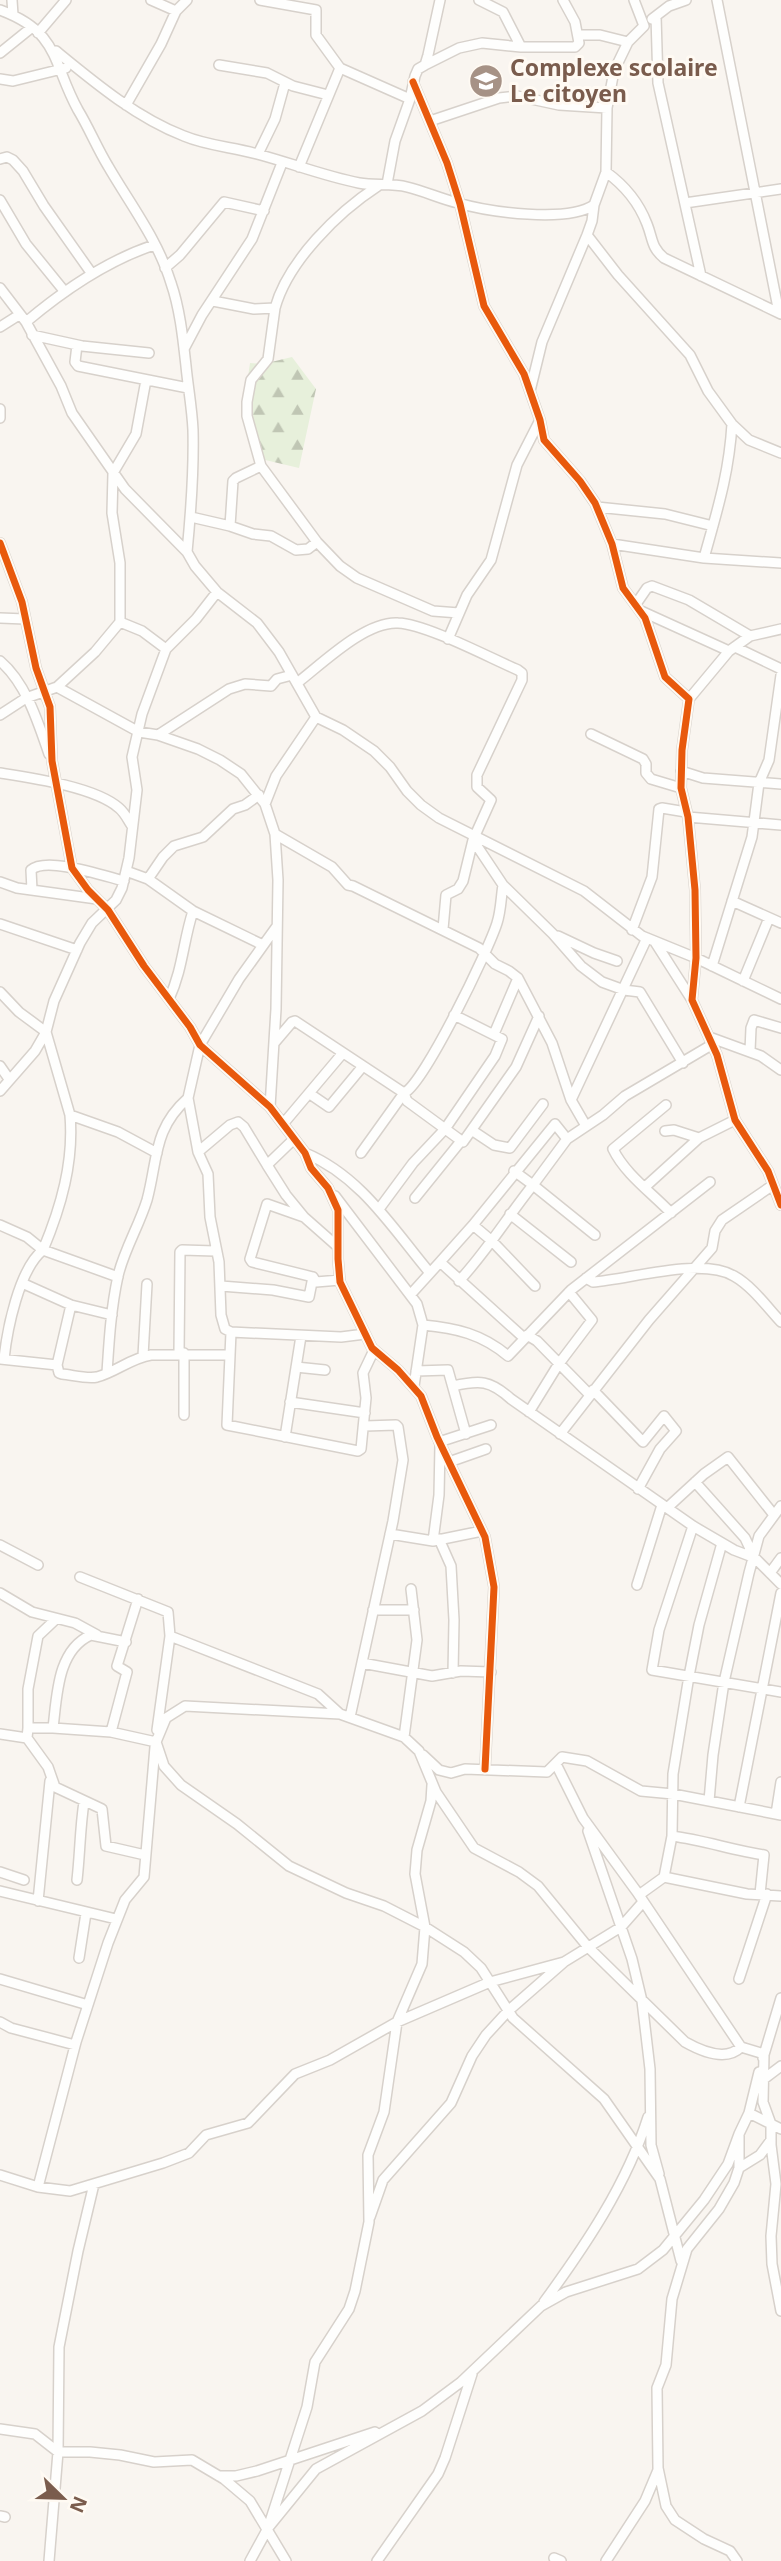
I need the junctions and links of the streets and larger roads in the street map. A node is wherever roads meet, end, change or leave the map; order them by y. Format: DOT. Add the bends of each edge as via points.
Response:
graph roads {
  1 [pos="12,0"];
  2 [pos="66,0"];
  3 [pos="151,0"];
  4 [pos="187,0"];
  5 [pos="260,0"];
  6 [pos="440,0"];
  7 [pos="479,0"];
  8 [pos="564,0"];
  9 [pos="634,0"];
  10 [pos="686,0"];
  11 [pos="717,0"];
  12 [pos="299,3"];
  13 [pos="317,5"];
  14 [pos="0,10"];
  15 [pos="176,11"];
  16 [pos="13,15"];
  17 [pos="656,16"];
  18 [pos="644,26"];
  19 [pos="35,30"];
  20 [pos="578,35"];
  21 [pos="628,42"];
  22 [pos="52,47"];
  23 [pos="521,47"];
  24 [pos="0,53"];
  25 [pos="219,65"];
  26 [pos="425,65"];
  27 [pos="75,66"];
  28 [pos="62,68"];
  29 [pos="340,68"];
  30 [pos="0,79"];
  31 [pos="413,82"];
  32 [pos="285,83"];
  33 [pos="328,95"];
  34 [pos="410,99"];
  35 [pos="126,106"];
  36 [pos="607,107"];
  37 [pos="430,121"];
  38 [pos="258,154"];
  39 [pos="0,159"];
  40 [pos="282,163"];
  41 [pos="299,167"];
  42 [pos="606,172"];
  43 [pos="383,185"];
  44 [pos="781,189"];
  45 [pos="756,193"];
  46 [pos="0,200"];
  47 [pos="685,203"];
  48 [pos="460,204"];
  49 [pos="594,205"];
  50 [pos="264,211"];
  51 [pos="587,235"];
  52 [pos="154,245"];
  53 [pos="165,268"];
  54 [pos="92,274"];
  55 [pos="701,276"];
  56 [pos="0,288"];
  57 [pos="65,292"];
  58 [pos="213,301"];
  59 [pos="275,308"];
  60 [pos="780,313"];
  61 [pos="22,319"];
  62 [pos="0,327"];
  63 [pos="32,335"];
  64 [pos="77,345"];
  65 [pos="184,350"];
  66 [pos="149,353"];
  67 [pos="146,380"];
  68 [pos="188,388"];
  69 [pos="530,391"];
  70 [pos="0,409"];
  71 [pos="0,418"];
  72 [pos="540,420"];
  73 [pos="732,425"];
  74 [pos="781,453"];
  75 [pos="261,466"];
  76 [pos="113,473"];
  77 [pos="597,507"];
  78 [pos="191,517"];
  79 [pos="230,526"];
  80 [pos="713,526"];
  81 [pos="317,542"];
  82 [pos="0,543"];
  83 [pos="612,544"];
  84 [pos="187,552"];
  85 [pos="704,558"];
  86 [pos="781,563"];
  87 [pos="217,592"];
  88 [pos="638,608"];
  89 [pos="459,613"];
  90 [pos="0,618"];
  91 [pos="25,619"];
  92 [pos="120,622"];
  93 [pos="781,629"];
  94 [pos="750,636"];
  95 [pos="448,639"];
  96 [pos="166,649"];
  97 [pos="732,649"];
  98 [pos="0,661"];
  99 [pos="781,669"];
  100 [pos="781,675"];
  101 [pos="295,679"];
  102 [pos="57,687"];
  103 [pos="45,690"];
  104 [pos="26,698"];
  105 [pos="689,699"];
  106 [pos="0,715"];
  107 [pos="316,717"];
  108 [pos="139,732"];
  109 [pos="591,734"];
  110 [pos="158,735"];
  111 [pos="52,761"];
  112 [pos="681,771"];
  113 [pos="0,773"];
  114 [pos="56,783"];
  115 [pos="759,783"];
  116 [pos="781,784"];
  117 [pos="681,788"];
  118 [pos="259,795"];
  119 [pos="265,804"];
  120 [pos="687,815"];
  121 [pos="754,822"];
  122 [pos="781,825"];
  123 [pos="132,826"];
  124 [pos="275,834"];
  125 [pos="473,838"];
  126 [pos="72,868"];
  127 [pos="125,876"];
  128 [pos="148,879"];
  129 [pos="0,882"];
  130 [pos="503,885"];
  131 [pos="32,890"];
  132 [pos="97,899"];
  133 [pos="732,901"];
  134 [pos="108,910"];
  135 [pos="193,911"];
  136 [pos="769,918"];
  137 [pos="781,923"];
  138 [pos="0,924"];
  139 [pos="277,926"];
  140 [pos="443,929"];
  141 [pos="632,930"];
  142 [pos="554,934"];
  143 [pos="650,939"];
  144 [pos="263,945"];
  145 [pos="77,950"];
  146 [pos="484,951"];
  147 [pos="696,958"];
  148 [pos="617,961"];
  149 [pos="712,966"];
  150 [pos="519,978"];
  151 [pos="743,981"];
  152 [pos="624,990"];
  153 [pos="0,992"];
  154 [pos="169,999"];
  155 [pos="781,999"];
  156 [pos="692,1000"];
  157 [pos="454,1015"];
  158 [pos="539,1016"];
  159 [pos="781,1028"];
  160 [pos="46,1032"];
  161 [pos="494,1034"];
  162 [pos="711,1041"];
  163 [pos="275,1042"];
  164 [pos="200,1045"];
  165 [pos="750,1051"];
  166 [pos="342,1054"];
  167 [pos="682,1063"];
  168 [pos="0,1066"];
  169 [pos="363,1066"];
  170 [pos="781,1070"];
  171 [pos="9,1079"];
  172 [pos="0,1091"];
  173 [pos="404,1093"];
  174 [pos="310,1094"];
  175 [pos="188,1098"];
  176 [pos="571,1100"];
  177 [pos="543,1104"];
  178 [pos="666,1105"];
  179 [pos="270,1107"];
  180 [pos="70,1115"];
  181 [pos="735,1120"];
  182 [pos="283,1124"];
  183 [pos="586,1126"];
  184 [pos="445,1129"];
  185 [pos="472,1131"];
  186 [pos="665,1131"];
  187 [pos="699,1138"];
  188 [pos="294,1139"];
  189 [pos="567,1139"];
  190 [pos="461,1140"];
  191 [pos="157,1153"];
  192 [pos="198,1153"];
  193 [pos="305,1153"];
  194 [pos="361,1153"];
  195 [pos="267,1165"];
  196 [pos="514,1171"];
  197 [pos="710,1182"];
  198 [pos="533,1185"];
  199 [pos="773,1185"];
  200 [pos="645,1187"];
  201 [pos="328,1188"];
  202 [pos="415,1198"];
  203 [pos="781,1205"];
  204 [pos="379,1209"];
  205 [pos="671,1213"];
  206 [pos="510,1214"];
  207 [pos="303,1217"];
  208 [pos="0,1225"];
  209 [pos="473,1225"];
  210 [pos="595,1236"];
  211 [pos="492,1241"];
  212 [pos="338,1247"];
  213 [pos="43,1250"];
  214 [pos="215,1251"];
  215 [pos="440,1262"];
  216 [pos="570,1262"];
  217 [pos="698,1267"];
  218 [pos="430,1273"];
  219 [pos="118,1277"];
  220 [pos="313,1277"];
  221 [pos="586,1278"];
  222 [pos="340,1280"];
  223 [pos="459,1281"];
  224 [pos="22,1283"];
  225 [pos="147,1283"];
  226 [pos="221,1286"];
  227 [pos="535,1286"];
  228 [pos="569,1292"];
  229 [pos="411,1294"];
  230 [pos="71,1305"];
  231 [pos="112,1315"];
  232 [pos="781,1322"];
  233 [pos="423,1325"];
  234 [pos="4,1327"];
  235 [pos="231,1332"];
  236 [pos="365,1334"];
  237 [pos="301,1335"];
  238 [pos="525,1337"];
  239 [pos="374,1350"];
  240 [pos="181,1353"];
  241 [pos="229,1355"];
  242 [pos="143,1356"];
  243 [pos="2,1359"];
  244 [pos="558,1364"];
  245 [pos="57,1365"];
  246 [pos="296,1367"];
  247 [pos="325,1370"];
  248 [pos="416,1371"];
  249 [pos="107,1373"];
  250 [pos="414,1386"];
  251 [pos="453,1386"];
  252 [pos="591,1392"];
  253 [pos="290,1402"];
  254 [pos="529,1412"];
  255 [pos="365,1413"];
  256 [pos="184,1415"];
  257 [pos="491,1425"];
  258 [pos="365,1426"];
  259 [pos="466,1434"];
  260 [pos="560,1434"];
  261 [pos="285,1437"];
  262 [pos="440,1443"];
  263 [pos="486,1449"];
  264 [pos="449,1462"];
  265 [pos="695,1482"];
  266 [pos="638,1489"];
  267 [pos="664,1506"];
  268 [pos="781,1506"];
  269 [pos="774,1515"];
  270 [pos="694,1526"];
  271 [pos="482,1531"];
  272 [pos="390,1534"];
  273 [pos="436,1540"];
  274 [pos="722,1543"];
  275 [pos="0,1545"];
  276 [pos="755,1558"];
  277 [pos="781,1558"];
  278 [pos="38,1565"];
  279 [pos="770,1573"];
  280 [pos="80,1577"];
  281 [pos="781,1584"];
  282 [pos="637,1585"];
  283 [pos="411,1588"];
  284 [pos="0,1592"];
  285 [pos="781,1593"];
  286 [pos="138,1599"];
  287 [pos="373,1610"];
  288 [pos="414,1611"];
  289 [pos="56,1619"];
  290 [pos="170,1636"];
  291 [pos="100,1637"];
  292 [pos="126,1642"];
  293 [pos="362,1663"];
  294 [pos="491,1672"];
  295 [pos="414,1673"];
  296 [pos="453,1673"];
  297 [pos="689,1676"];
  298 [pos="724,1682"];
  299 [pos="762,1688"];
  300 [pos="781,1692"];
  301 [pos="340,1714"];
  302 [pos="350,1717"];
  303 [pos="28,1727"];
  304 [pos="53,1728"];
  305 [pos="111,1732"];
  306 [pos="0,1734"];
  307 [pos="404,1737"];
  308 [pos="27,1738"];
  309 [pos="156,1742"];
  310 [pos="419,1751"];
  311 [pos="555,1764"];
  312 [pos="485,1769"];
  313 [pos="51,1774"];
  314 [pos="781,1783"];
  315 [pos="432,1784"];
  316 [pos="673,1794"];
  317 [pos="709,1801"];
  318 [pos="84,1802"];
  319 [pos="739,1807"];
  320 [pos="778,1814"];
  321 [pos="583,1818"];
  322 [pos="672,1836"];
  323 [pos="145,1856"];
  324 [pos="0,1872"];
  325 [pos="664,1877"];
  326 [pos="24,1880"];
  327 [pos="77,1880"];
  328 [pos="0,1891"];
  329 [pos="763,1894"];
  330 [pos="781,1896"];
  331 [pos="641,1898"];
  332 [pos="38,1901"];
  333 [pos="86,1913"];
  334 [pos="116,1919"];
  335 [pos="425,1927"];
  336 [pos="621,1927"];
  337 [pos="588,1947"];
  338 [pos="79,1958"];
  339 [pos="565,1962"];
  340 [pos="0,1979"];
  341 [pos="739,1979"];
  342 [pos="490,1982"];
  343 [pos="781,1998"];
  344 [pos="642,2001"];
  345 [pos="88,2005"];
  346 [pos="508,2011"];
  347 [pos="0,2022"];
  348 [pos="397,2022"];
  349 [pos="75,2045"];
  350 [pos="741,2047"];
  351 [pos="764,2054"];
  352 [pos="781,2066"];
  353 [pos="762,2079"];
  354 [pos="755,2089"];
  355 [pos="651,2107"];
  356 [pos="749,2113"];
  357 [pos="771,2124"];
  358 [pos="781,2129"];
  359 [pos="739,2134"];
  360 [pos="771,2140"];
  361 [pos="638,2147"];
  362 [pos="739,2168"];
  363 [pos="0,2175"];
  364 [pos="660,2179"];
  365 [pos="94,2184"];
  366 [pos="38,2187"];
  367 [pos="369,2222"];
  368 [pos="675,2235"];
  369 [pos="681,2261"];
  370 [pos="541,2306"];
  371 [pos="781,2312"];
  372 [pos="473,2370"];
  373 [pos="398,2424"];
  374 [pos="0,2429"];
  375 [pos="58,2452"];
  376 [pos="289,2460"];
  377 [pos="658,2468"];
  378 [pos="219,2476"];
  379 [pos="268,2528"];
  380 [pos="49,2561"];
  381 [pos="250,2561"];
  382 [pos="286,2561"];
  383 [pos="377,2561"];
  384 [pos="606,2561"];
  385 [pos="737,2561"];
  1 -- 16 [label="street"];
  2 -- 19 [label="street"];
  3 -- 15 [label="street"];
  4 -- 15 [label="street"];
  5 -- 12 [label="street"];
  6 -- 26 [label="street"];
  7 -- 23 [label="street" via="503,12"];
  8 -- 20 [label="street"];
  9 -- 18 [label="street"];
  10 -- 17 [label="street"];
  11 -- 45 [label="street"];
  12 -- 13 [label="street"];
  13 -- 29 [label="street" via="316,35"];
  14 -- 16 [label="street"];
  15 -- 35 [label="street"];
  16 -- 19 [label="street"];
  17 -- 18 [label="street"];
  17 -- 47 [label="street" via="659,83"];
  18 -- 21 [label="street"];
  19 -- 22 [label="street"];
  19 -- 24 [label="street"];
  20 -- 21 [label="street"];
  20 -- 23 [label="street" via="575,47"];
  21 -- 36 [label="street" via="614,71"];
  22 -- 27 [label="street"];
  22 -- 28 [label="street"];
  23 -- 26 [label="street" via="470,44"];
  25 -- 32 [label="street" via="267,73"];
  26 -- 31 [label="street"];
  27 -- 28 [label="street"];
  27 -- 35 [label="street"];
  28 -- 30 [label="street" via="13,81"];
  28 -- 52 [label="street" via="69,92"];
  29 -- 33 [label="street"];
  29 -- 34 [label="street"];
  31 -- 34 [label="street"];
  31 -- 37 [label="street"];
  32 -- 33 [label="street"];
  32 -- 38 [label="street" via="275,120"];
  33 -- 41 [label="street"];
  34 -- 43 [label="street"];
  35 -- 38 [label="street" via="182,136"];
  36 -- 37 [label="street" via="559,105 517,96"];
  36 -- 42 [label="street"];
  37 -- 48 [label="street"];
  38 -- 40 [label="street"];
  39 -- 54 [label="street" via="16,162"];
  40 -- 41 [label="street"];
  40 -- 50 [label="street"];
  41 -- 43 [label="street"];
  42 -- 49 [label="street"];
  42 -- 55 [label="street" via="622,183 641,212 655,251"];
  43 -- 48 [label="street" via="406,187"];
  43 -- 59 [label="street" via="354,203 313,244 283,284"];
  44 -- 45 [label="street"];
  45 -- 47 [label="street"];
  45 -- 60 [label="street"];
  46 -- 57 [label="street" via="26,244"];
  47 -- 55 [label="street"];
  48 -- 49 [label="street" via="505,212 561,214 578,213"];
  48 -- 69 [label="street" via="484,306"];
  49 -- 51 [label="street"];
  50 -- 53 [label="street" via="224,202"];
  50 -- 58 [label="street"];
  51 -- 69 [label="street" via="542,342"];
  51 -- 73 [label="street" via="690,355"];
  52 -- 53 [label="street"];
  52 -- 54 [label="street"];
  53 -- 65 [label="street"];
  54 -- 57 [label="street"];
  55 -- 60 [label="street"];
  56 -- 61 [label="street"];
  57 -- 61 [label="street"];
  58 -- 59 [label="street"];
  58 -- 65 [label="street"];
  59 -- 75 [label="street" via="267,361 248,389 247,415"];
  61 -- 62 [label="street"];
  61 -- 63 [label="street"];
  63 -- 64 [label="street"];
  63 -- 76 [label="street" via="72,413"];
  64 -- 66 [label="street"];
  64 -- 67 [label="street" via="78,366"];
  65 -- 68 [label="street"];
  67 -- 68 [label="street"];
  67 -- 76 [label="street" via="136,434"];
  68 -- 78 [label="street" via="193,430"];
  69 -- 72 [label="street"];
  70 -- 71 [label="street"];
  72 -- 77 [label="street" via="544,439"];
  72 -- 89 [label="street" via="517,465 491,560"];
  73 -- 74 [label="street" via="749,440"];
  73 -- 80 [label="street" via="727,475"];
  75 -- 79 [label="street" via="233,481"];
  75 -- 81 [label="street"];
  76 -- 84 [label="street"];
  76 -- 92 [label="street"];
  77 -- 80 [label="street" via="665,514"];
  77 -- 83 [label="street"];
  78 -- 79 [label="street"];
  78 -- 84 [label="street"];
  79 -- 81 [label="street" via="271,536 296,550"];
  80 -- 85 [label="street"];
  81 -- 89 [label="street" via="357,578 433,611"];
  82 -- 91 [label="street"];
  83 -- 85 [label="street"];
  83 -- 88 [label="street" via="623,588"];
  84 -- 87 [label="street"];
  85 -- 86 [label="street"];
  87 -- 96 [label="street"];
  87 -- 101 [label="street" via="257,623"];
  88 -- 94 [label="street" via="652,586 689,600"];
  88 -- 97 [label="street"];
  88 -- 105 [label="street" via="665,677"];
  89 -- 95 [label="street"];
  90 -- 91 [label="street"];
  91 -- 103 [label="street"];
  92 -- 96 [label="street"];
  92 -- 102 [label="street"];
  93 -- 94 [label="street"];
  94 -- 97 [label="street"];
  95 -- 101 [label="street" via="398,623 384,625"];
  95 -- 125 [label="street" via="519,670 523,677 477,775 477,787 491,800"];
  96 -- 108 [label="street"];
  97 -- 99 [label="street"];
  97 -- 105 [label="street"];
  98 -- 104 [label="street"];
  100 -- 115 [label="street" via="769,760"];
  101 -- 107 [label="street"];
  101 -- 110 [label="street" via="282,677 271,685 229,689"];
  102 -- 103 [label="street"];
  102 -- 108 [label="street"];
  103 -- 104 [label="street"];
  103 -- 111 [label="street" via="52,723"];
  104 -- 106 [label="street"];
  104 -- 111 [label="street"];
  105 -- 112 [label="street"];
  107 -- 119 [label="street" via="276,776"];
  107 -- 125 [label="street" via="374,751 421,805"];
  108 -- 110 [label="street"];
  108 -- 123 [label="street" via="132,757 137,790"];
  109 -- 117 [label="street" via="643,759 652,779"];
  110 -- 118 [label="street" via="231,767"];
  111 -- 114 [label="street"];
  112 -- 115 [label="street" via="703,778"];
  112 -- 117 [label="street"];
  113 -- 114 [label="street"];
  114 -- 123 [label="street" via="116,806"];
  114 -- 126 [label="street"];
  115 -- 116 [label="street"];
  115 -- 121 [label="street"];
  117 -- 120 [label="street"];
  118 -- 119 [label="street"];
  118 -- 128 [label="street" via="233,809 202,837 174,846"];
  119 -- 124 [label="street"];
  120 -- 121 [label="street"];
  120 -- 141 [label="street" via="659,810 653,877"];
  120 -- 147 [label="street"];
  121 -- 122 [label="street"];
  121 -- 133 [label="street"];
  123 -- 127 [label="street"];
  124 -- 139 [label="street"];
  124 -- 140 [label="street" via="332,867 348,886"];
  125 -- 130 [label="street"];
  125 -- 140 [label="street" via="463,881 446,895"];
  125 -- 141 [label="street" via="584,891"];
  126 -- 127 [label="street"];
  126 -- 131 [label="street" via="32,867"];
  126 -- 132 [label="street"];
  127 -- 128 [label="street"];
  127 -- 134 [label="street"];
  128 -- 135 [label="street"];
  129 -- 131 [label="street"];
  130 -- 142 [label="street"];
  130 -- 146 [label="street" via="498,922"];
  131 -- 132 [label="street"];
  132 -- 134 [label="street"];
  133 -- 136 [label="street"];
  133 -- 149 [label="street"];
  134 -- 145 [label="street" via="92,923"];
  134 -- 154 [label="street"];
  135 -- 144 [label="street"];
  135 -- 154 [label="street" via="179,976"];
  136 -- 137 [label="street"];
  136 -- 151 [label="street"];
  138 -- 145 [label="street"];
  139 -- 144 [label="street"];
  139 -- 163 [label="street"];
  140 -- 146 [label="street"];
  141 -- 143 [label="street"];
  142 -- 148 [label="street"];
  142 -- 152 [label="street" via="581,966 602,982"];
  143 -- 147 [label="street"];
  143 -- 152 [label="street"];
  143 -- 156 [label="street"];
  144 -- 164 [label="street"];
  145 -- 160 [label="street"];
  146 -- 150 [label="street" via="495,964"];
  146 -- 157 [label="street"];
  147 -- 149 [label="street"];
  147 -- 156 [label="street"];
  149 -- 151 [label="street"];
  150 -- 158 [label="street"];
  150 -- 161 [label="street"];
  151 -- 155 [label="street"];
  152 -- 167 [label="street" via="640,992"];
  152 -- 176 [label="street"];
  153 -- 160 [label="street"];
  154 -- 164 [label="street"];
  156 -- 162 [label="street"];
  157 -- 161 [label="street"];
  157 -- 173 [label="street" via="421,1076"];
  158 -- 176 [label="street"];
  158 -- 185 [label="street" via="516,1067"];
  159 -- 165 [label="street" via="754,1020"];
  160 -- 171 [label="street"];
  160 -- 180 [label="street"];
  161 -- 184 [label="street" via="502,1039 495,1056"];
  162 -- 165 [label="street"];
  162 -- 167 [label="street"];
  162 -- 181 [label="street"];
  163 -- 166 [label="street" via="295,1021"];
  163 -- 179 [label="street"];
  164 -- 175 [label="street"];
  164 -- 179 [label="street"];
  165 -- 170 [label="street"];
  166 -- 169 [label="street"];
  166 -- 174 [label="street"];
  167 -- 183 [label="street" via="625,1096"];
  168 -- 171 [label="street"];
  169 -- 173 [label="street"];
  169 -- 174 [label="street" via="329,1107"];
  171 -- 172 [label="street"];
  173 -- 184 [label="street" via="407,1101"];
  173 -- 194 [label="street"];
  174 -- 182 [label="street"];
  175 -- 191 [label="street" via="167,1120"];
  175 -- 192 [label="street"];
  176 -- 183 [label="street"];
  177 -- 185 [label="street" via="510,1148 494,1146"];
  178 -- 200 [label="street" via="613,1149"];
  179 -- 182 [label="street"];
  180 -- 191 [label="street" via="118,1132"];
  180 -- 213 [label="street" via="71,1150 57,1217"];
  181 -- 187 [label="street"];
  181 -- 199 [label="street"];
  182 -- 188 [label="street"];
  183 -- 189 [label="street"];
  184 -- 190 [label="street"];
  184 -- 204 [label="street"];
  185 -- 190 [label="street" via="466,1141"];
  186 -- 187 [label="street"];
  187 -- 200 [label="street"];
  188 -- 193 [label="street"];
  188 -- 195 [label="street"];
  189 -- 196 [label="street" via="555,1124"];
  189 -- 198 [label="street"];
  190 -- 202 [label="street"];
  191 -- 219 [label="street" via="147,1199"];
  192 -- 195 [label="street" via="235,1122 244,1127"];
  192 -- 214 [label="street" via="208,1174"];
  193 -- 201 [label="street"];
  193 -- 204 [label="street" via="326,1161"];
  195 -- 207 [label="street"];
  196 -- 198 [label="street"];
  196 -- 209 [label="street"];
  197 -- 205 [label="street"];
  198 -- 206 [label="street"];
  198 -- 210 [label="street"];
  199 -- 203 [label="street"];
  199 -- 217 [label="street" via="722,1220 712,1248"];
  200 -- 205 [label="street"];
  201 -- 212 [label="street" via="338,1210"];
  201 -- 229 [label="street"];
  204 -- 218 [label="street"];
  205 -- 221 [label="street"];
  206 -- 211 [label="street"];
  206 -- 216 [label="street"];
  207 -- 212 [label="street"];
  207 -- 220 [label="street" via="267,1204 250,1259"];
  208 -- 213 [label="street"];
  209 -- 211 [label="street"];
  209 -- 215 [label="street"];
  211 -- 223 [label="street"];
  211 -- 227 [label="street"];
  212 -- 222 [label="street"];
  213 -- 219 [label="street"];
  213 -- 224 [label="street"];
  214 -- 226 [label="street"];
  214 -- 240 [label="street" via="180,1252"];
  215 -- 218 [label="street"];
  215 -- 223 [label="street"];
  217 -- 221 [label="street" via="607,1281"];
  217 -- 232 [label="street" via="735,1276"];
  217 -- 252 [label="street"];
  218 -- 229 [label="street"];
  219 -- 231 [label="street"];
  220 -- 222 [label="street" via="316,1282"];
  220 -- 226 [label="street" via="309,1297"];
  221 -- 228 [label="street"];
  222 -- 236 [label="street"];
  223 -- 238 [label="street"];
  224 -- 230 [label="street"];
  224 -- 234 [label="street"];
  225 -- 242 [label="street"];
  226 -- 235 [label="street" via="221,1315 225,1329"];
  228 -- 238 [label="street"];
  228 -- 244 [label="street" via="592,1320"];
  229 -- 233 [label="street"];
  230 -- 231 [label="street"];
  230 -- 245 [label="street"];
  231 -- 249 [label="street"];
  233 -- 238 [label="street" via="473,1333 508,1356"];
  233 -- 248 [label="street"];
  234 -- 243 [label="street"];
  235 -- 237 [label="street"];
  235 -- 241 [label="street"];
  236 -- 237 [label="street"];
  236 -- 239 [label="street"];
  237 -- 246 [label="street"];
  238 -- 244 [label="street" via="537,1341"];
  239 -- 250 [label="street"];
  239 -- 255 [label="street" via="363,1373"];
  240 -- 241 [label="street"];
  240 -- 242 [label="street"];
  240 -- 256 [label="street"];
  241 -- 261 [label="street" via="227,1425"];
  242 -- 249 [label="street"];
  243 -- 245 [label="street"];
  244 -- 252 [label="street"];
  244 -- 254 [label="street"];
  245 -- 249 [label="street" via="62,1374 90,1378"];
  246 -- 247 [label="street"];
  246 -- 253 [label="street"];
  248 -- 250 [label="street"];
  248 -- 251 [label="street" via="447,1370"];
  250 -- 262 [label="street"];
  251 -- 254 [label="street" via="491,1384"];
  251 -- 259 [label="street"];
  252 -- 260 [label="street"];
  252 -- 266 [label="street" via="643,1442 664,1416 676,1431 660,1449"];
  253 -- 255 [label="street"];
  253 -- 261 [label="street"];
  254 -- 260 [label="street"];
  255 -- 258 [label="street"];
  257 -- 259 [label="street"];
  258 -- 261 [label="street" via="360,1451"];
  258 -- 272 [label="street" via="398,1427 403,1460"];
  259 -- 262 [label="street"];
  260 -- 266 [label="street"];
  262 -- 264 [label="street"];
  262 -- 273 [label="street"];
  263 -- 264 [label="street"];
  264 -- 271 [label="street"];
  265 -- 267 [label="street"];
  265 -- 269 [label="street" via="728,1457"];
  265 -- 276 [label="street" via="745,1538"];
  266 -- 267 [label="street"];
  267 -- 270 [label="street"];
  267 -- 282 [label="street"];
  268 -- 269 [label="street"];
  269 -- 276 [label="street" via="759,1536"];
  270 -- 274 [label="street"];
  270 -- 297 [label="street" via="659,1630 652,1670"];
  271 -- 273 [label="street"];
  271 -- 294 [label="street" via="494,1587"];
  272 -- 273 [label="street"];
  272 -- 287 [label="street"];
  273 -- 296 [label="street" via="451,1566"];
  274 -- 276 [label="street"];
  274 -- 297 [label="street"];
  275 -- 278 [label="street"];
  276 -- 279 [label="street"];
  276 -- 298 [label="street"];
  277 -- 279 [label="street"];
  279 -- 281 [label="street"];
  280 -- 286 [label="street"];
  283 -- 288 [label="street"];
  284 -- 289 [label="street" via="32,1612"];
  285 -- 299 [label="street"];
  286 -- 290 [label="street" via="168,1612"];
  286 -- 292 [label="street"];
  287 -- 288 [label="street"];
  287 -- 293 [label="street"];
  288 -- 295 [label="street"];
  289 -- 291 [label="street"];
  289 -- 303 [label="street" via="38,1636 28,1689"];
  290 -- 301 [label="street" via="317,1694"];
  290 -- 309 [label="street"];
  291 -- 292 [label="street"];
  291 -- 304 [label="street" via="85,1638 67,1655"];
  292 -- 305 [label="street" via="117,1666 127,1672"];
  293 -- 295 [label="street"];
  293 -- 302 [label="street"];
  294 -- 296 [label="street"];
  294 -- 312 [label="street"];
  295 -- 296 [label="street"];
  295 -- 307 [label="street"];
  297 -- 298 [label="street"];
  297 -- 316 [label="street"];
  298 -- 299 [label="street"];
  298 -- 317 [label="street"];
  299 -- 300 [label="street"];
  299 -- 319 [label="street"];
  301 -- 302 [label="street"];
  301 -- 309 [label="street" via="185,1706 166,1718"];
  302 -- 307 [label="street"];
  303 -- 304 [label="street"];
  303 -- 308 [label="street"];
  304 -- 305 [label="street"];
  305 -- 309 [label="street"];
  306 -- 308 [label="street"];
  307 -- 310 [label="street"];
  308 -- 313 [label="street"];
  309 -- 323 [label="street"];
  309 -- 335 [label="street" via="164,1766 181,1785 289,1866"];
  310 -- 312 [label="street" via="439,1770"];
  310 -- 315 [label="street"];
  311 -- 312 [label="street" via="547,1772"];
  311 -- 316 [label="street" via="562,1757 587,1761 642,1791"];
  311 -- 321 [label="street"];
  313 -- 318 [label="street" via="55,1787"];
  313 -- 332 [label="street"];
  314 -- 320 [label="street"];
  315 -- 335 [label="street" via="415,1874"];
  315 -- 337 [label="street" via="474,1847 538,1886"];
  316 -- 317 [label="street"];
  316 -- 322 [label="street"];
  317 -- 319 [label="street"];
  318 -- 323 [label="street" via="103,1809 106,1846"];
  318 -- 327 [label="street"];
  319 -- 320 [label="street"];
  321 -- 331 [label="street"];
  321 -- 336 [label="street"];
  322 -- 325 [label="street"];
  322 -- 329 [label="street" via="764,1855"];
  323 -- 334 [label="street" via="144,1877"];
  324 -- 326 [label="street"];
  325 -- 329 [label="street"];
  325 -- 331 [label="street"];
  328 -- 332 [label="street"];
  329 -- 330 [label="street"];
  329 -- 341 [label="street"];
  331 -- 336 [label="street"];
  331 -- 350 [label="street"];
  332 -- 333 [label="street"];
  333 -- 334 [label="street"];
  333 -- 338 [label="street"];
  334 -- 345 [label="street"];
  335 -- 342 [label="street" via="464,1952"];
  335 -- 348 [label="street" via="422,1964"];
  336 -- 337 [label="street"];
  336 -- 344 [label="street"];
  337 -- 339 [label="street"];
  337 -- 344 [label="street"];
  339 -- 342 [label="street"];
  339 -- 346 [label="street"];
  340 -- 345 [label="street"];
  342 -- 346 [label="street"];
  342 -- 348 [label="street"];
  343 -- 351 [label="street"];
  344 -- 350 [label="street" via="685,2042 703,2052 721,2054"];
  344 -- 355 [label="street"];
  345 -- 349 [label="street"];
  346 -- 361 [label="street" via="604,2099"];
  346 -- 367 [label="street" via="472,2056 451,2103 383,2179"];
  347 -- 349 [label="street"];
  348 -- 365 [label="street" via="295,2074 248,2123 206,2135 189,2153"];
  348 -- 367 [label="street" via="384,2112 368,2155"];
  349 -- 366 [label="street"];
  350 -- 351 [label="street"];
  351 -- 353 [label="street"];
  351 -- 354 [label="street"];
  352 -- 353 [label="street"];
  353 -- 354 [label="street"];
  353 -- 357 [label="street" via="763,2102"];
  354 -- 356 [label="street"];
  355 -- 361 [label="street"];
  355 -- 364 [label="street" via="651,2145"];
  356 -- 357 [label="street"];
  356 -- 359 [label="street"];
  357 -- 358 [label="street"];
  357 -- 360 [label="street"];
  359 -- 362 [label="street"];
  359 -- 368 [label="street" via="728,2164"];
  360 -- 362 [label="street" via="760,2155"];
  360 -- 371 [label="street" via="776,2184 772,2264"];
  361 -- 364 [label="street"];
  361 -- 370 [label="street" via="581,2251"];
  362 -- 369 [label="street" via="719,2209"];
  363 -- 366 [label="street"];
  364 -- 368 [label="street"];
  365 -- 366 [label="street" via="70,2191"];
  365 -- 375 [label="street" via="59,2347"];
  367 -- 376 [label="street" via="349,2309 315,2362 307,2407"];
  368 -- 369 [label="street"];
  368 -- 370 [label="street" via="638,2269 566,2292"];
  369 -- 377 [label="street" via="666,2365 657,2388"];
  370 -- 372 [label="street"];
  372 -- 373 [label="street"];
  372 -- 383 [label="street" via="438,2474"];
  373 -- 376 [label="street"];
  373 -- 379 [label="street" via="316,2469"];
  374 -- 375 [label="street" via="36,2434"];
  375 -- 378 [label="street" via="154,2462 192,2460"];
  375 -- 380 [label="street"];
  376 -- 378 [label="street" via="236,2476"];
  376 -- 379 [label="street"];
  377 -- 384 [label="street" via="645,2501"];
  377 -- 385 [label="street" via="674,2520 730,2551"];
  378 -- 379 [label="street" via="250,2501"];
  379 -- 381 [label="street"];
  379 -- 382 [label="street"];
}
